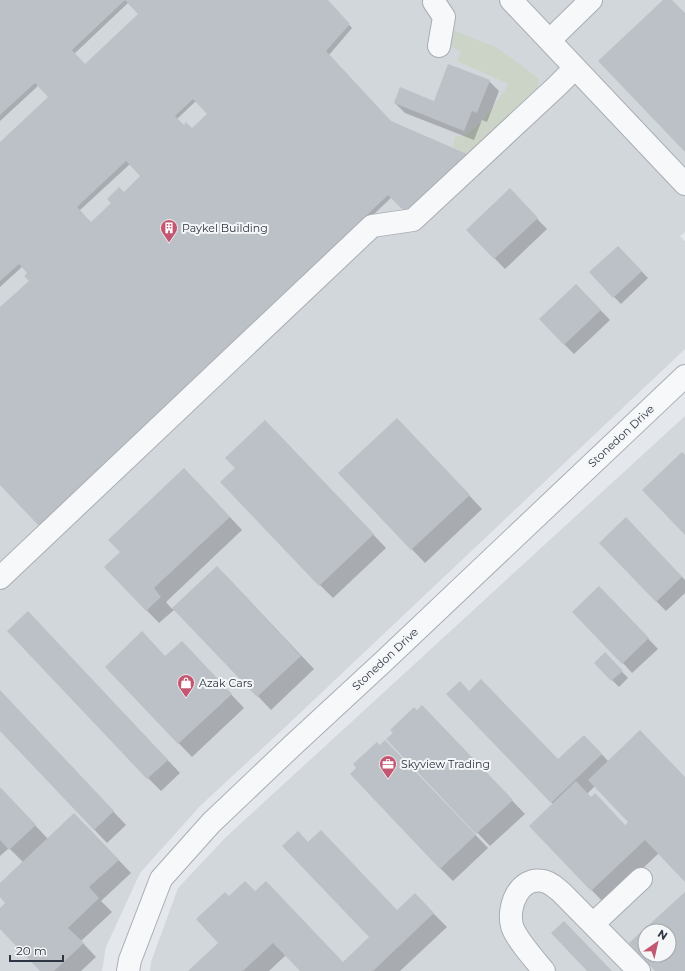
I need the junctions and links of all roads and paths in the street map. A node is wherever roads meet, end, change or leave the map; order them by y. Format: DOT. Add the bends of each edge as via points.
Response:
graph roads {
  1 [pos="591,0"];
  2 [pos="434,1"];
  3 [pos="520,5"];
  4 [pos="550,40"];
  5 [pos="439,46"];
  6 [pos="575,68"];
  7 [pos="685,184"];
  8 [pos="685,376"];
  9 [pos="0,578"];
  10 [pos="641,879"];
  11 [pos="593,924"];
  12 [pos="128,971"];
  13 [pos="544,971"];
  14 [pos="639,971"];
  1 -- 4 [label="street"];
  2 -- 5 [label="street" via="444,17"];
  3 -- 4 [label="street"];
  4 -- 6 [label="street"];
  6 -- 7 [label="street"];
  6 -- 9 [label="street" via="413,220 372,226"];
  8 -- 12 [label="street, Stonedon Drive" via="211,823 161,879"];
  10 -- 11 [label="street"];
  11 -- 13 [label="street" via="548,882 534,881 524,886 514,900 511,918 513,928"];
  11 -- 14 [label="street"];
}
